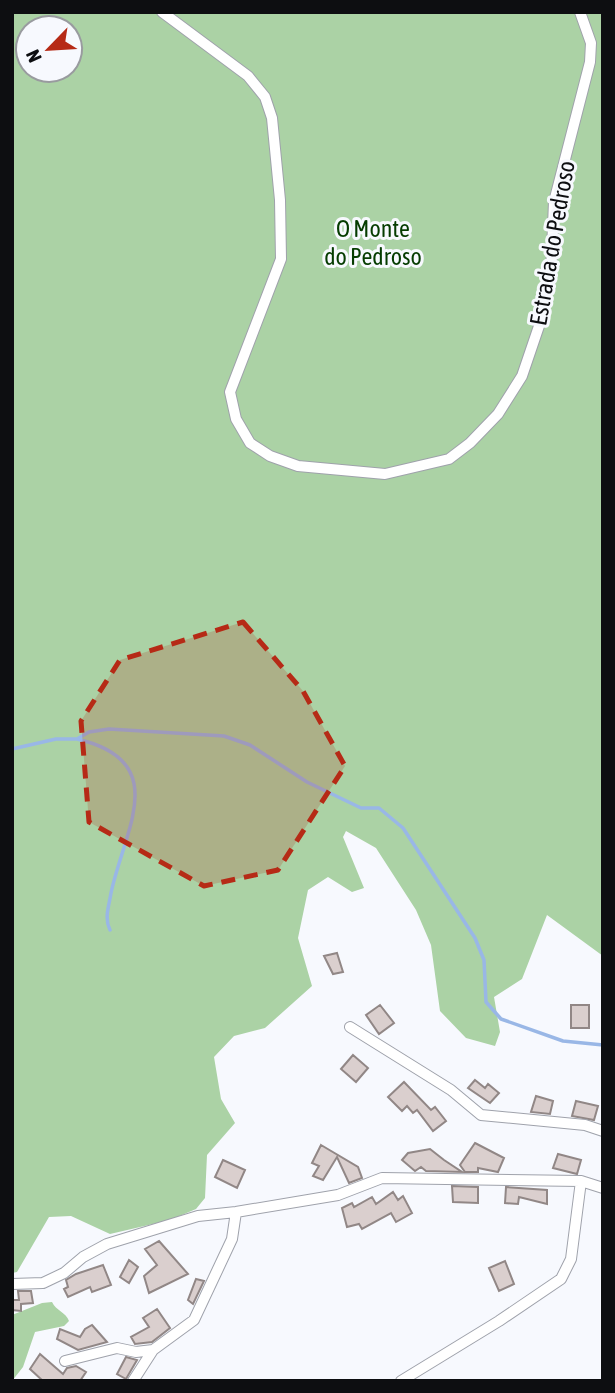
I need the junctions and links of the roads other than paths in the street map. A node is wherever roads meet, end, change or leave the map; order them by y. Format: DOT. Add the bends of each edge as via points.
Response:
graph roads {
  1 [pos="162,12"];
  2 [pos="580,12"];
  3 [pos="350,1027"];
  4 [pos="603,1131"];
  5 [pos="581,1181"];
  6 [pos="603,1188"];
  7 [pos="236,1212"];
  8 [pos="12,1284"];
  9 [pos="153,1350"];
  10 [pos="65,1361"];
  11 [pos="132,1381"];
  12 [pos="401,1381"];
  1 -- 2 [label="street, Estrada do Pedroso" via="248,76 265,97 272,118 281,259 230,393 236,419 250,443 270,456 298,466 385,474 449,459 498,414 522,376 551,275 554,202 590,62 591,43"];
  3 -- 4 [label="street" via="451,1090 481,1115 585,1125"];
  5 -- 6 [label="street"];
  5 -- 7 [label="street" via="382,1178 338,1195"];
  5 -- 12 [label="street" via="571,1259 561,1279"];
  7 -- 8 [label="street" via="198,1216 107,1244 43,1283"];
  7 -- 9 [label="street" via="232,1239 194,1320"];
  9 -- 10 [label="street" via="117,1348"];
  9 -- 11 [label="street"];
}
